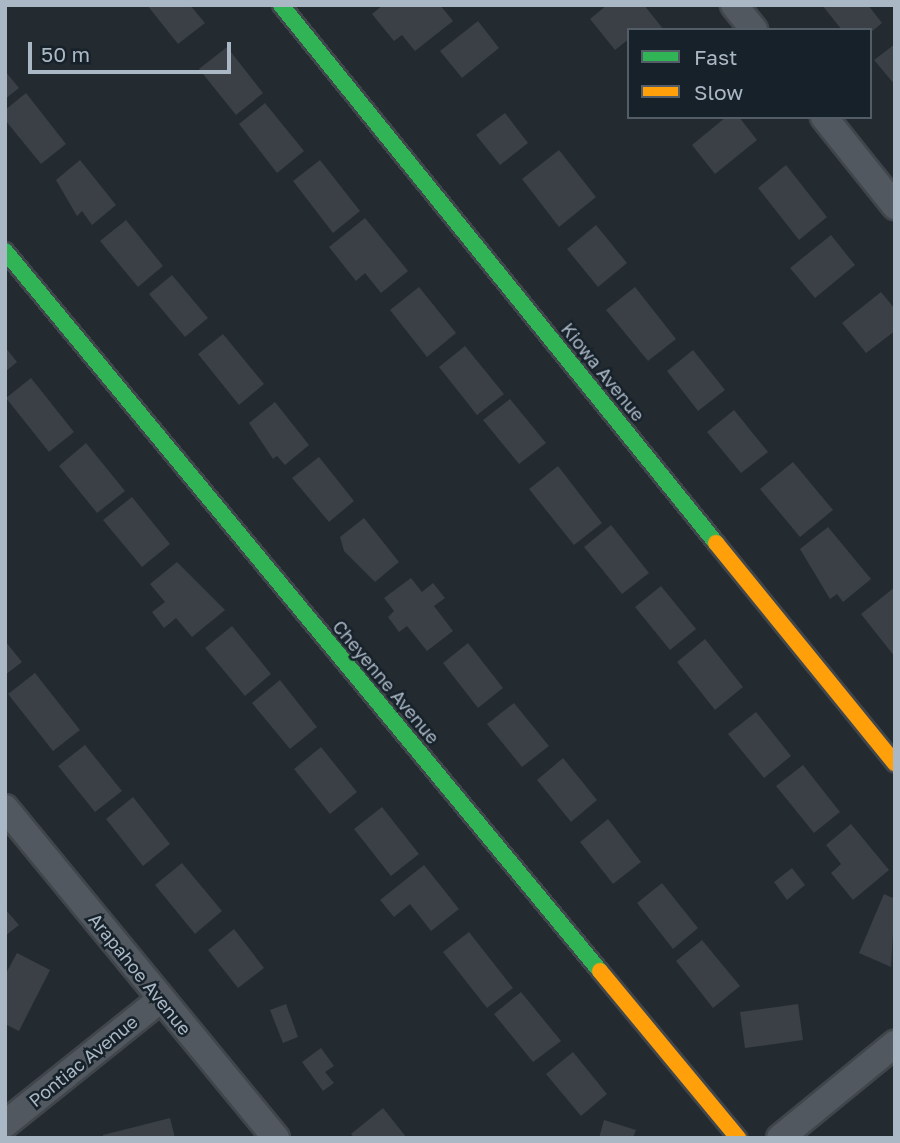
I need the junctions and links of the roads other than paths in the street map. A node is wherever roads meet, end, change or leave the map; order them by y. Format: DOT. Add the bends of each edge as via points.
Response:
graph roads {
  1 [pos="281,5"];
  2 [pos="734,5"];
  3 [pos="752,28"];
  4 [pos="826,119"];
  5 [pos="895,206"];
  6 [pos="5,251"];
  7 [pos="895,763"];
  8 [pos="5,808"];
  9 [pos="161,999"];
  10 [pos="895,1044"];
  11 [pos="5,1124"];
  12 [pos="276,1138"];
  13 [pos="738,1138"];
  14 [pos="779,1138"];
  1 -- 7 [label="street, Kiowa Avenue"];
  2 -- 3 [label="street"];
  4 -- 5 [label="street"];
  6 -- 13 [label="street, Cheyenne Avenue"];
  8 -- 9 [label="street, Arapahoe Avenue"];
  9 -- 11 [label="street, Pontiac Avenue"];
  9 -- 12 [label="street, Arapahoe Avenue"];
  10 -- 14 [label="street"];
}
